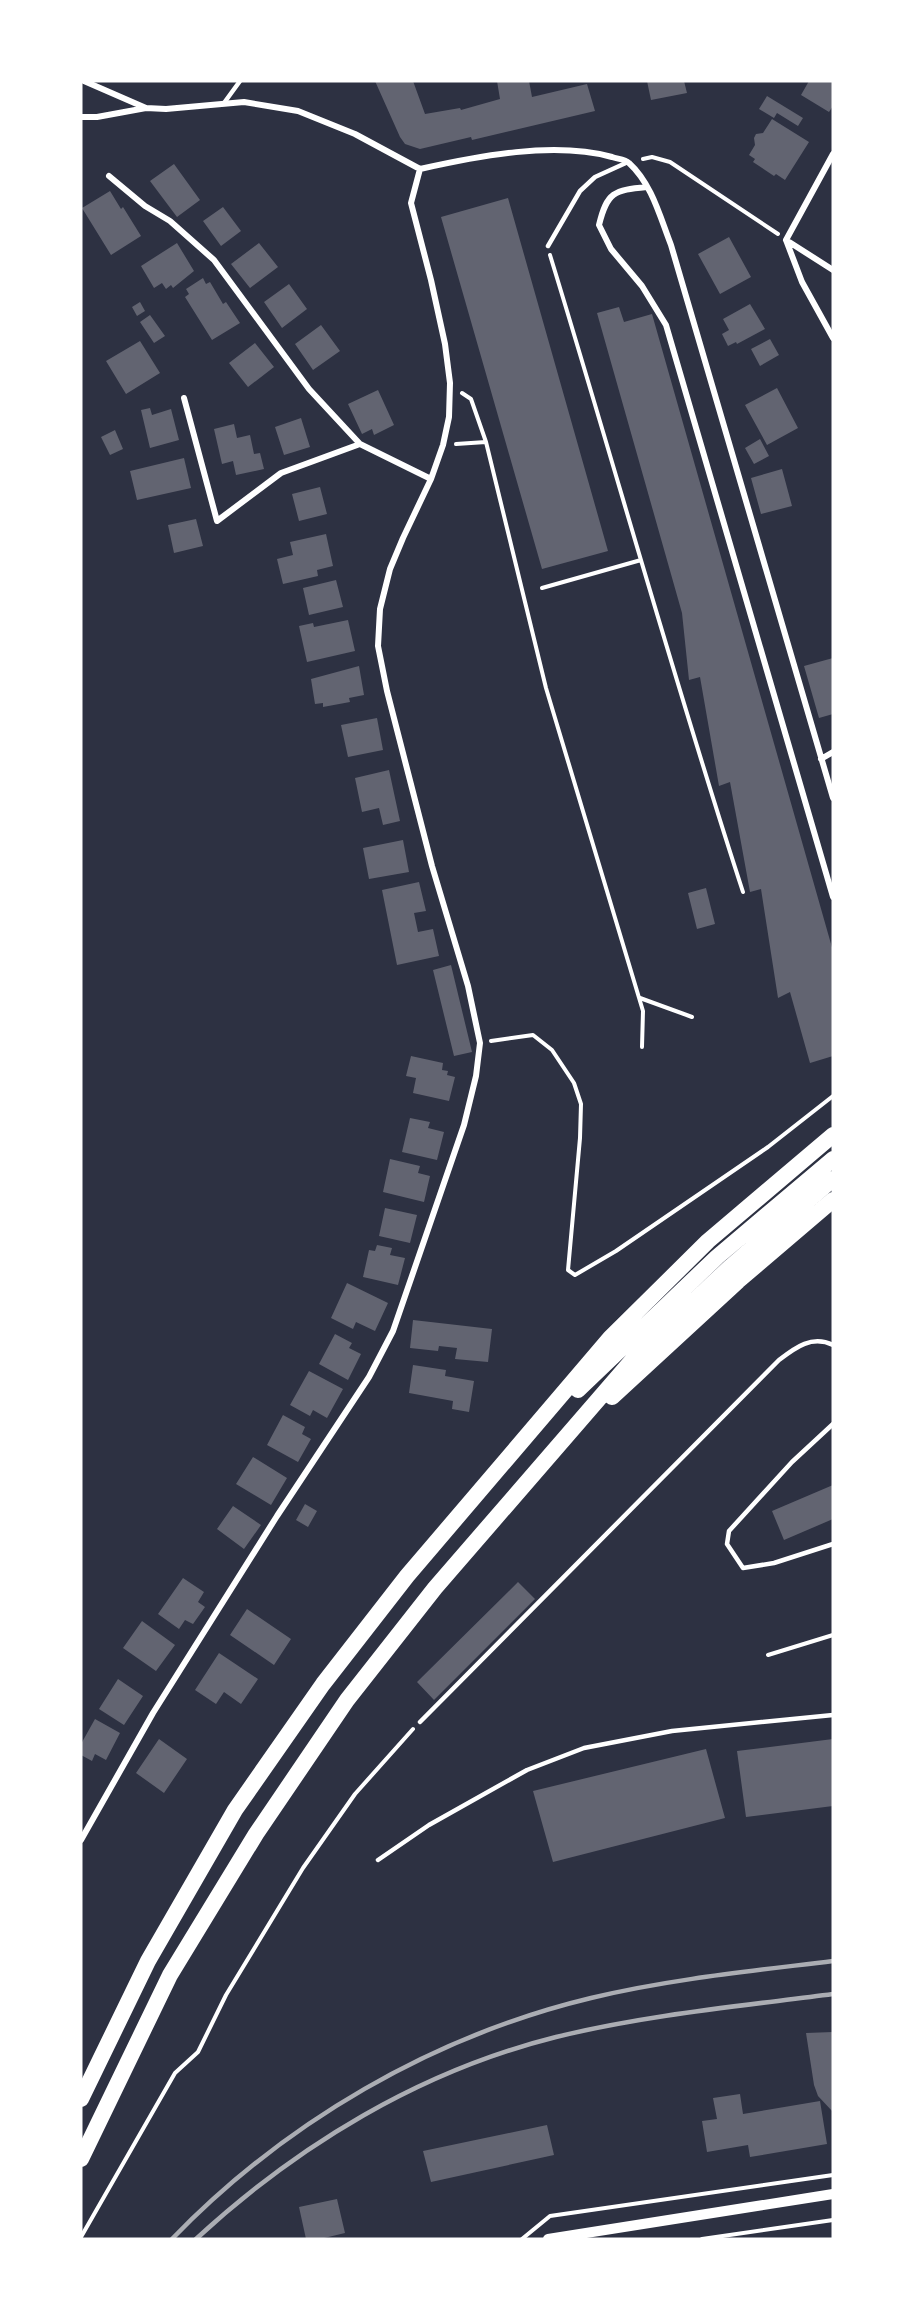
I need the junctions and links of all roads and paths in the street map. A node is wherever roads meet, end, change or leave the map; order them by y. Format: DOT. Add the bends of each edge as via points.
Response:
graph roads {
  1 [pos="84,81"];
  2 [pos="240,81"];
  3 [pos="224,103"];
  4 [pos="146,108"];
  5 [pos="81,117"];
  6 [pos="833,154"];
  7 [pos="628,162"];
  8 [pos="420,169"];
  9 [pos="109,176"];
  10 [pos="647,187"];
  11 [pos="786,240"];
  12 [pos="548,246"];
  13 [pos="833,270"];
  14 [pos="833,338"];
  15 [pos="450,384"];
  16 [pos="184,398"];
  17 [pos="486,442"];
  18 [pos="360,444"];
  19 [pos="443,445"];
  20 [pos="431,479"];
  21 [pos="641,560"];
  22 [pos="542,588"];
  23 [pos="833,752"];
  24 [pos="821,759"];
  25 [pos="833,798"];
  26 [pos="743,892"];
  27 [pos="833,897"];
  28 [pos="639,998"];
  29 [pos="692,1017"];
  30 [pos="480,1042"];
  31 [pos="642,1047"];
  32 [pos="833,1096"];
  33 [pos="833,1135"];
  34 [pos="833,1159"];
  35 [pos="833,1179"];
  36 [pos="833,1200"];
  37 [pos="833,1345"];
  38 [pos="833,1424"];
  39 [pos="568,1434"];
  40 [pos="505,1463"];
  41 [pos="833,1544"];
  42 [pos="833,1635"];
  43 [pos="768,1655"];
  44 [pos="833,1715"];
  45 [pos="420,1722"];
  46 [pos="81,1840"];
  47 [pos="378,1860"];
  48 [pos="81,2099"];
  49 [pos="81,2159"];
  50 [pos="833,2175"];
  51 [pos="833,2194"];
  52 [pos="550,2216"];
  53 [pos="833,2220"];
  54 [pos="588,2236"];
  55 [pos="81,2237"];
  56 [pos="548,2239"];
  57 [pos="702,2239"];
  1 -- 4 [label="street"];
  2 -- 3 [label="lane"];
  3 -- 4 [label="street"];
  3 -- 8 [label="street" via="244,102 298,111 355,134"];
  4 -- 5 [label="street"];
  6 -- 11 [label="street"];
  7 -- 8 [label="street" via="590,151 526,152"];
  7 -- 10 [label="street"];
  7 -- 11 [label="path" via="652,157 670,162"];
  7 -- 12 [label="lane" via="596,177 580,191"];
  8 -- 15 [label="street" via="411,203 436,301"];
  9 -- 18 [label="street" via="214,260 309,390"];
  10 -- 24 [label="street" via="670,245"];
  10 -- 27 [label="street" via="621,189 604,203 599,225 611,249 642,286 666,325"];
  11 -- 13 [label="street"];
  11 -- 14 [label="street" via="802,282"];
  12 -- 21 [label="path"];
  15 -- 17 [label="path" via="471,399"];
  15 -- 19 [label="street"];
  16 -- 18 [label="street" via="218,521 281,473"];
  17 -- 19 [label="path"];
  17 -- 28 [label="path" via="546,688"];
  18 -- 20 [label="street"];
  19 -- 20 [label="street"];
  20 -- 30 [label="street" via="390,569 380,609 378,646"];
  21 -- 22 [label="path"];
  21 -- 26 [label="path"];
  23 -- 24 [label="street"];
  24 -- 25 [label="street"];
  28 -- 29 [label="path"];
  28 -- 31 [label="path" via="643,1011"];
  30 -- 32 [label="path" via="533,1035 552,1050 574,1083 581,1104 580,1138 568,1270 575,1275 768,1147"];
  30 -- 46 [label="street" via="464,1125 393,1331 369,1377 153,1713"];
  33 -- 40 [label="highway" via="708,1241 610,1338"];
  34 -- 40 [label="highway" via="717,1257"];
  35 -- 39 [label="highway" via="729,1268 635,1357"];
  36 -- 39 [label="highway"];
  37 -- 45 [label="lane" via="810,1341 779,1360"];
  38 -- 41 [label="lane" via="742,1515 729,1531 727,1544 743,1568 774,1563"];
  39 -- 49 [label="highway" via="435,1588 347,1700 262,1825 170,1975"];
  40 -- 48 [label="highway" via="407,1576 337,1666 235,1810 148,1961"];
  42 -- 43 [label="path"];
  44 -- 47 [label="lane" via="672,1731 584,1748 527,1770 429,1825"];
  45 -- 55 [label="path" via="355,1794 303,1868 226,1995 198,2052 175,2073"];
  50 -- 52 [label="path"];
  51 -- 54 [label="street"];
  53 -- 57 [label="path"];
  54 -- 56 [label="street"];
}
